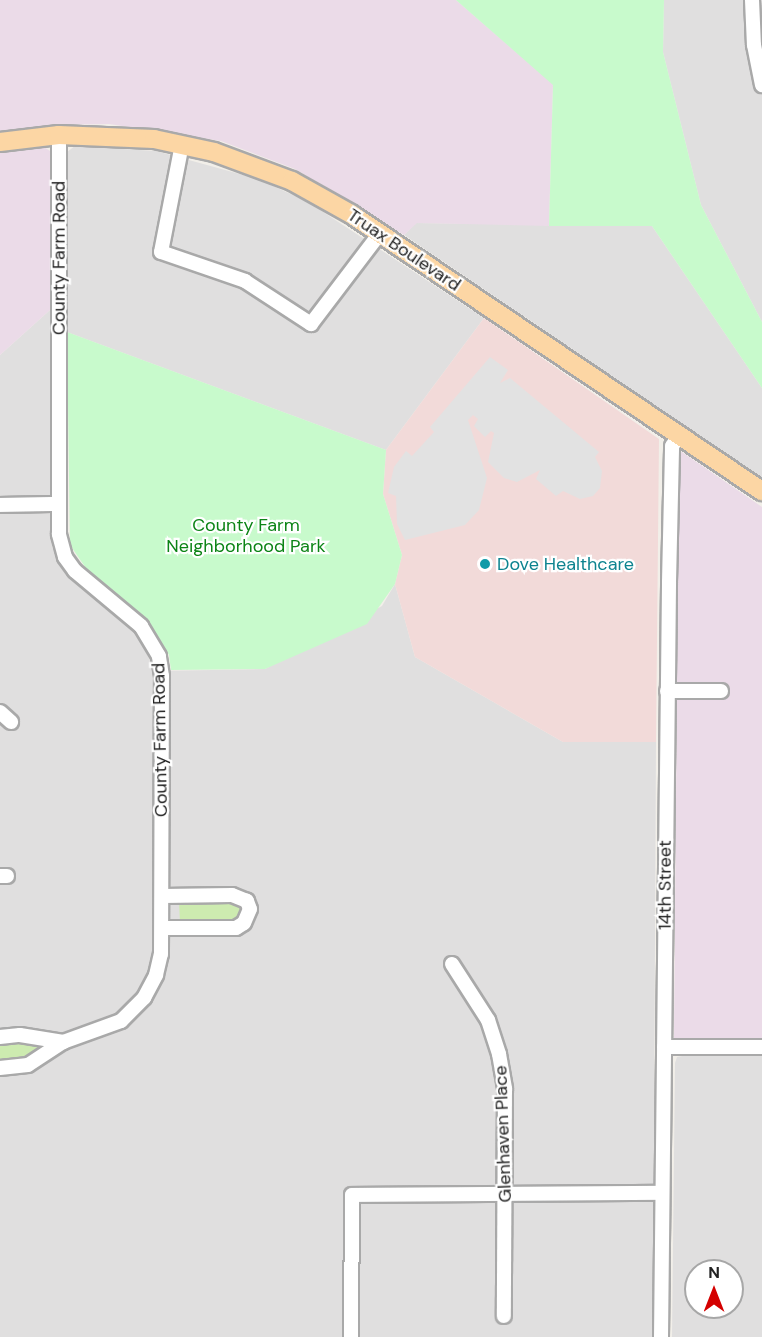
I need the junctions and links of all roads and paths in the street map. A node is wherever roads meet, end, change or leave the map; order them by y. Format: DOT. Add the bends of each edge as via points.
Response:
graph roads {
  1 [pos="752,0"];
  2 [pos="762,85"];
  3 [pos="59,135"];
  4 [pos="0,142"];
  5 [pos="182,144"];
  6 [pos="380,233"];
  7 [pos="679,436"];
  8 [pos="762,491"];
  9 [pos="58,504"];
  10 [pos="0,505"];
  11 [pos="667,691"];
  12 [pos="721,691"];
  13 [pos="0,712"];
  14 [pos="11,722"];
  15 [pos="163,896"];
  16 [pos="162,928"];
  17 [pos="452,964"];
  18 [pos="0,1037"];
  19 [pos="63,1042"];
  20 [pos="664,1047"];
  21 [pos="762,1047"];
  22 [pos="0,1068"];
  23 [pos="661,1193"];
  24 [pos="506,1194"];
  25 [pos="504,1316"];
  26 [pos="351,1337"];
  27 [pos="661,1337"];
  1 -- 2 [label="street" via="754,45"];
  3 -- 4 [label="main road, Truax Boulevard"];
  3 -- 5 [label="main road, Truax Boulevard" via="124,136"];
  3 -- 9 [label="street, County Farm Road"];
  5 -- 6 [label="main road, Truax Boulevard" via="231,157 292,181"];
  5 -- 6 [label="street" via="161,252 245,281 311,324"];
  6 -- 7 [label="main road, Truax Boulevard"];
  7 -- 8 [label="main road, Truax Boulevard"];
  7 -- 11 [label="street, 14th Street" via="672,446"];
  9 -- 10 [label="street"];
  9 -- 15 [label="street, County Farm Road" via="61,548 69,563 141,626 159,656"];
  11 -- 12 [label="street"];
  11 -- 20 [label="street, 14th Street"];
  13 -- 14 [label="street"];
  15 -- 16 [label="street, County Farm Road"];
  15 -- 16 [label="street" via="232,895 246,901 250,909 244,923 236,928"];
  16 -- 19 [label="street, County Farm Road" via="156,975 144,998 121,1021"];
  17 -- 24 [label="street, Glenhaven Place" via="488,1020 499,1054 505,1089"];
  18 -- 19 [label="street, County Farm Road" via="20,1035"];
  19 -- 22 [label="street, County Farm Road" via="28,1065"];
  20 -- 21 [label="street"];
  20 -- 23 [label="street, 14th Street"];
  23 -- 24 [label="street"];
  23 -- 27 [label="street, 14th Street"];
  24 -- 25 [label="street, Glenhaven Place"];
  24 -- 26 [label="street" via="352,1195"];
}
